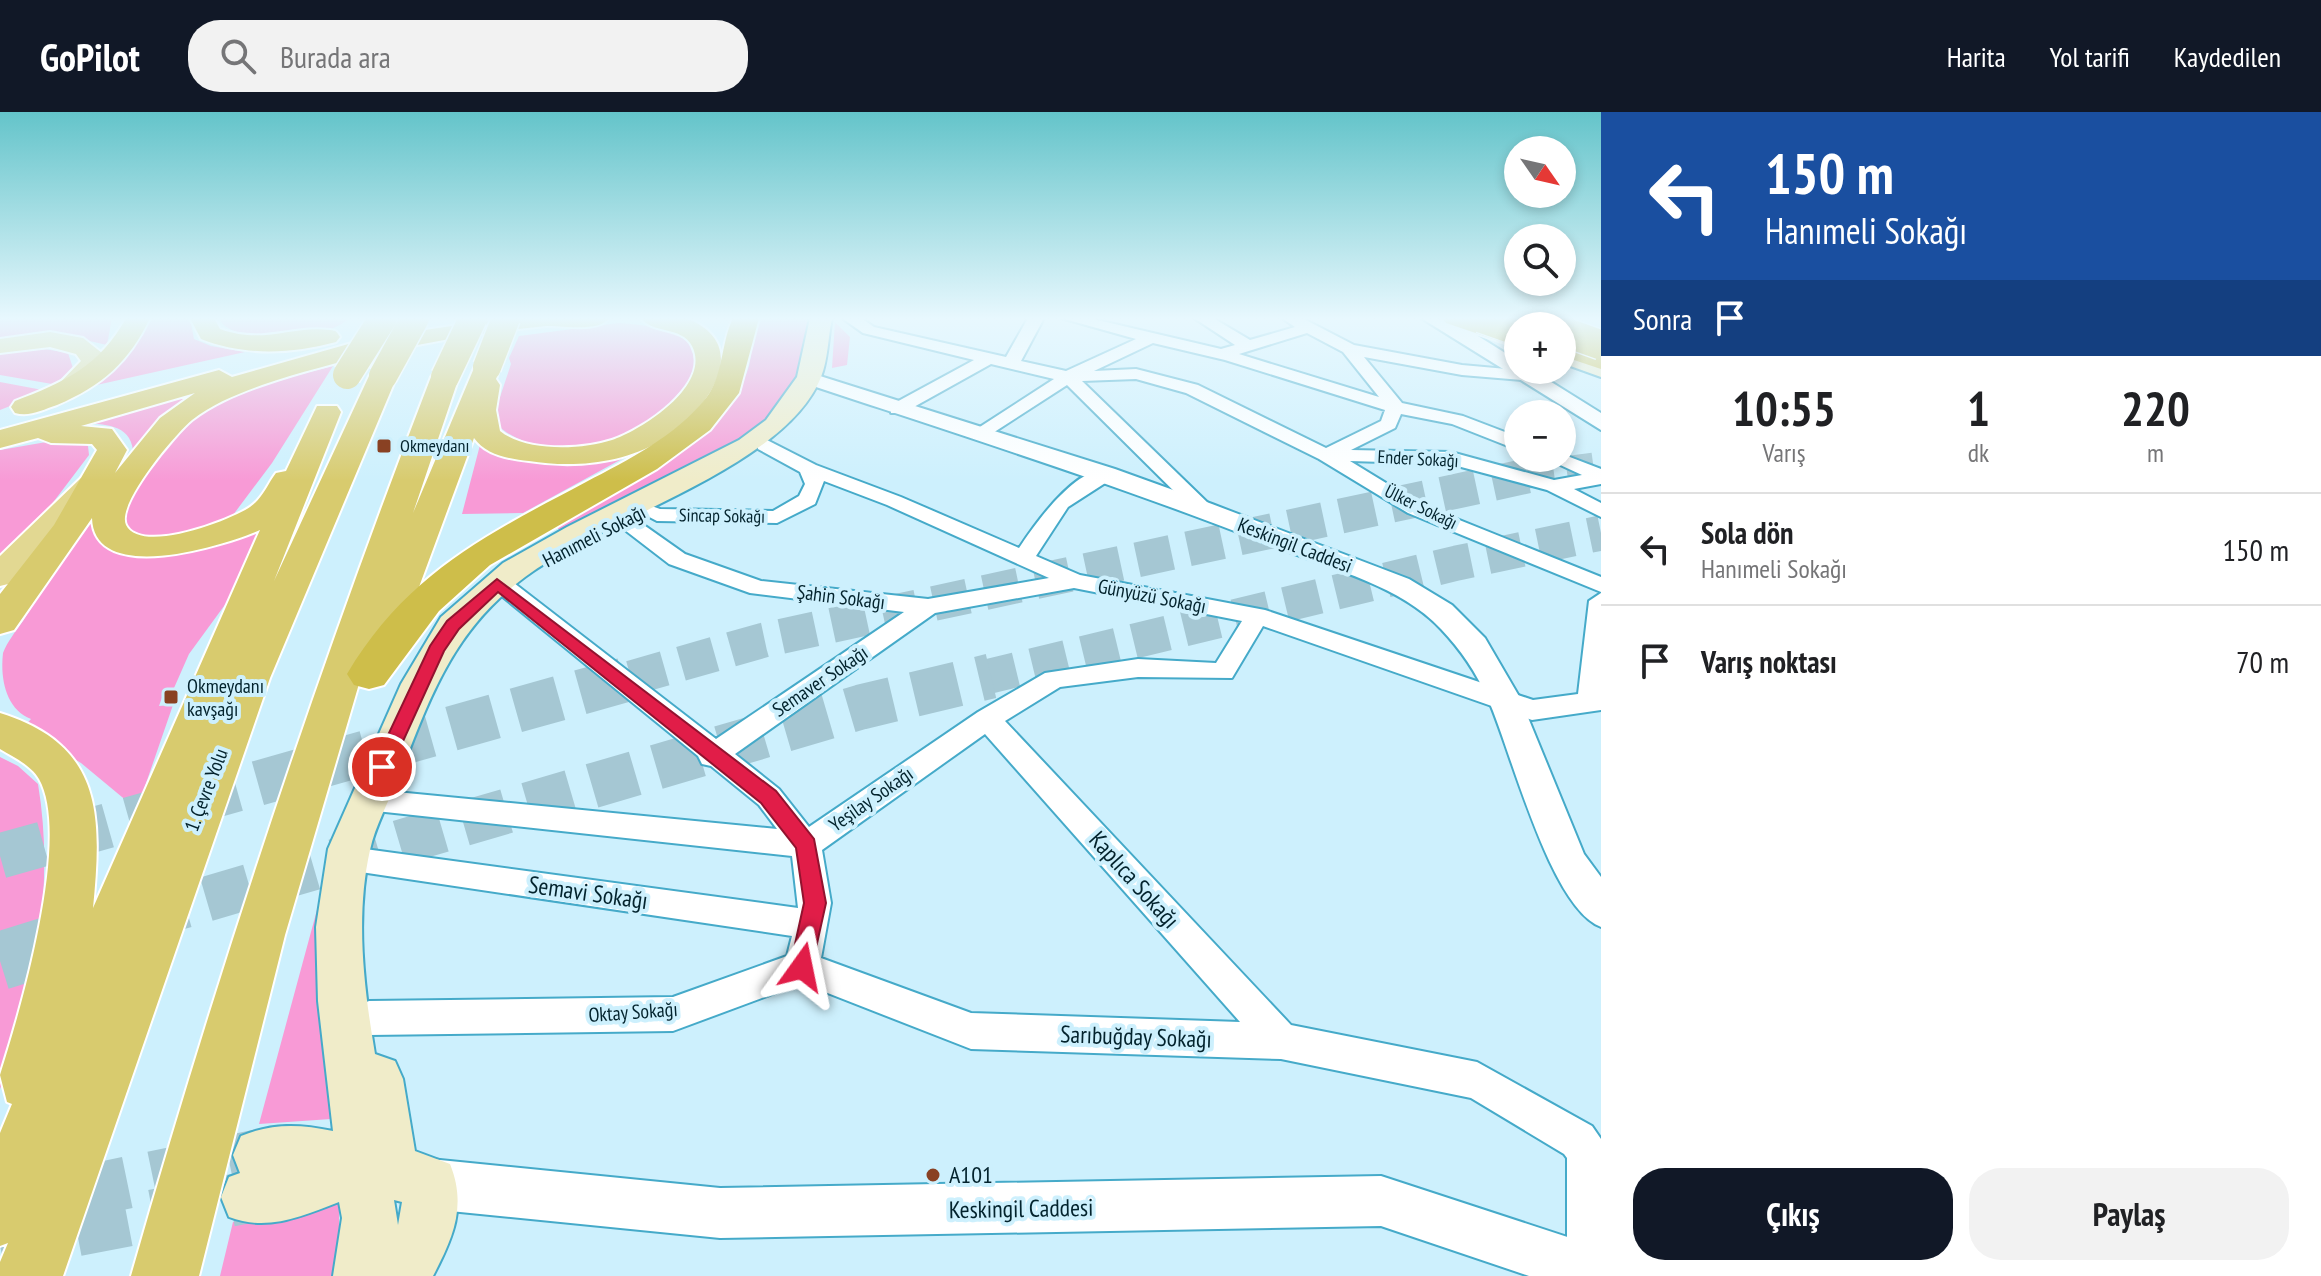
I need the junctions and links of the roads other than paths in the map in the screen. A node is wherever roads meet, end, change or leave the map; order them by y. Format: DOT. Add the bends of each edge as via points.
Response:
graph roads {
  1 [pos="84,372"];
  2 [pos="97,372"];
  3 [pos="197,372"];
  4 [pos="242,372"];
  5 [pos="305,372"];
  6 [pos="360,372"];
  7 [pos="362,372"];
  8 [pos="363,372"];
  9 [pos="447,372"];
  10 [pos="485,372"];
  11 [pos="486,372"];
  12 [pos="708,372"];
  13 [pos="734,372"];
  14 [pos="815,372"];
  15 [pos="820,372"];
  16 [pos="963,372"];
  17 [pos="1051,372"];
  18 [pos="1078,372"];
  19 [pos="1282,372"];
  20 [pos="1368,372"];
  21 [pos="1068,377"];
  22 [pos="814,380"];
  23 [pos="1537,384"];
  24 [pos="67,389"];
  25 [pos="1395,406"];
  26 [pos="897,409"];
  27 [pos="0,417"];
  28 [pos="1601,423"];
  29 [pos="0,424"];
  30 [pos="978,434"];
  31 [pos="1504,438"];
  32 [pos="0,441"];
  33 [pos="761,443"];
  34 [pos="1326,455"];
  35 [pos="1576,467"];
  36 [pos="809,469"];
  37 [pos="1106,474"];
  38 [pos="1601,477"];
  39 [pos="95,482"];
  40 [pos="1554,486"];
  41 [pos="1203,509"];
  42 [pos="636,511"];
  43 [pos="1601,511"];
  44 [pos="1023,558"];
  45 [pos="0,575"];
  46 [pos="1074,581"];
  47 [pos="1601,585"];
  48 [pos="502,586"];
  49 [pos="1601,601"];
  50 [pos="928,607"];
  51 [pos="1257,616"];
  52 [pos="0,621"];
  53 [pos="369,674"];
  54 [pos="1504,698"];
  55 [pos="1596,701"];
  56 [pos="987,719"];
  57 [pos="0,729"];
  58 [pos="712,756"];
  59 [pos="376,803"];
  60 [pos="806,845"];
  61 [pos="282,853"];
  62 [pos="355,862"];
  63 [pos="1601,909"];
  64 [pos="811,924"];
  65 [pos="802,967"];
  66 [pos="358,1019"];
  67 [pos="1281,1041"];
  68 [pos="0,1166"];
  69 [pos="393,1174"];
  70 [pos="255,1176"];
  71 [pos="0,1213"];
  72 [pos="1594,1271"];
  73 [pos="29,1276"];
  74 [pos="165,1276"];
  75 [pos="363,1276"];
  76 [pos="402,1276"];
  1 -- 24 [label="main road"];
  2 -- 24 [label="highway"];
  3 -- 29 [label="highway" via="174,374"];
  4 -- 32 [label="highway" via="119,403"];
  5 -- 6 [label="highway" via="235,386 187,411 161,434 127,479 108,515 109,527 133,543 167,546 212,538 250,522 278,498"];
  7 -- 71 [label="highway" via="147,836"];
  8 -- 73 [label="highway, 1. Çevre Yolu"];
  9 -- 61 [label="highway, bridge"];
  10 -- 53 [label="highway"];
  11 -- 12 [label="highway" via="479,422 485,433 514,450 559,456 624,446 656,431 680,411"];
  13 -- 53 [label="highway" via="716,405 695,427 467,565 419,609"];
  14 -- 22 [label="main road, Hanımeli Sokağı"];
  15 -- 22 [label="main road, Hanımeli Sokağı"];
  16 -- 26 [label="street"];
  17 -- 21 [label="street"];
  18 -- 21 [label="street"];
  19 -- 25 [label="street"];
  20 -- 25 [label="street"];
  21 -- 30 [label="street"];
  21 -- 34 [label="street, Ülker Sokağı" via="1136,374 1192,389"];
  21 -- 41 [label="street"];
  22 -- 26 [label="street, Keskingil Caddesi"];
  22 -- 33 [label="main road, Hanımeli Sokağı" via="789,423"];
  23 -- 28 [label="street"];
  24 -- 27 [label="highway"];
  25 -- 31 [label="street" via="1457,420"];
  25 -- 34 [label="street" via="1389,424"];
  26 -- 30 [label="street, Keskingil Caddesi"];
  30 -- 37 [label="street, Keskingil Caddesi"];
  32 -- 39 [label="highway" via="70,432 101,435 112,450"];
  33 -- 36 [label="street"];
  33 -- 42 [label="main road, Hanımeli Sokağı"];
  34 -- 40 [label="street, Ender Sokağı" via="1451,458"];
  34 -- 47 [label="street, Ülker Sokağı" via="1415,509"];
  35 -- 38 [label="street"];
  36 -- 42 [label="street, Sincap Sokağı" via="815,484 808,500 777,517"];
  36 -- 44 [label="street, Günyüzü Sokağı"];
  37 -- 41 [label="street, Keskingil Caddesi"];
  37 -- 44 [label="street" via="1061,503"];
  38 -- 40 [label="street, Ender Sokağı"];
  39 -- 45 [label="main road"];
  39 -- 52 [label="highway" via="69,528"];
  40 -- 43 [label="street"];
  41 -- 54 [label="street, Keskingil Caddesi" via="1399,585 1442,612 1474,645"];
  42 -- 48 [label="main road, Hanımeli Sokağı"];
  42 -- 50 [label="street, Şahin Sokağı" via="677,559 758,588"];
  44 -- 46 [label="street, Günyüzü Sokağı"];
  46 -- 50 [label="street, Şahin Sokağı"];
  46 -- 51 [label="street, Günyüzü Sokağı"];
  48 -- 58 [label="street"];
  48 -- 59 [label="main road, Hanımeli Sokağı" via="466,626"];
  49 -- 55 [label="street"];
  50 -- 58 [label="street, Semaver Sokağı"];
  51 -- 54 [label="street, Günyüzü Sokağı"];
  51 -- 56 [label="street, Yeşilay Sokağı" via="1223,672 1138,668 1054,679"];
  53 -- 61 [label="highway" via="332,766"];
  54 -- 55 [label="street, Günyüzü Sokağı" via="1532,710"];
  54 -- 63 [label="street, Keskingil Caddesi" via="1569,863"];
  56 -- 60 [label="street, Yeşilay Sokağı"];
  56 -- 67 [label="street, Kaplıca Sokağı"];
  57 -- 68 [label="highway" via="56,765 66,782 71,850 65,924 47,1015"];
  58 -- 60 [label="street" via="769,797"];
  59 -- 60 [label="street"];
  59 -- 62 [label="main road, Hanımeli Sokağı"];
  60 -- 64 [label="street" via="815,903"];
  61 -- 74 [label="highway"];
  62 -- 64 [label="street, Semavi Sokağı"];
  62 -- 66 [label="main road, Hanımeli Sokağı" via="361,956"];
  64 -- 65 [label="street"];
  65 -- 66 [label="street, Oktay Sokağı" via="673,1014"];
  65 -- 67 [label="street, Sarıbuğday Sokağı" via="971,1031"];
  66 -- 69 [label="main road, Hanımeli Sokağı"];
  67 -- 72 [label="street, Sarıbuğday Sokağı" via="1477,1081 1578,1140 1587,1152"];
  69 -- 70 [label="main road" via="291,1192"];
  69 -- 72 [label="street, Keskingil Caddesi" via="720,1213 1381,1201"];
  69 -- 75 [label="main road" via="370,1218"];
  69 -- 76 [label="main road" via="429,1225"];
}
